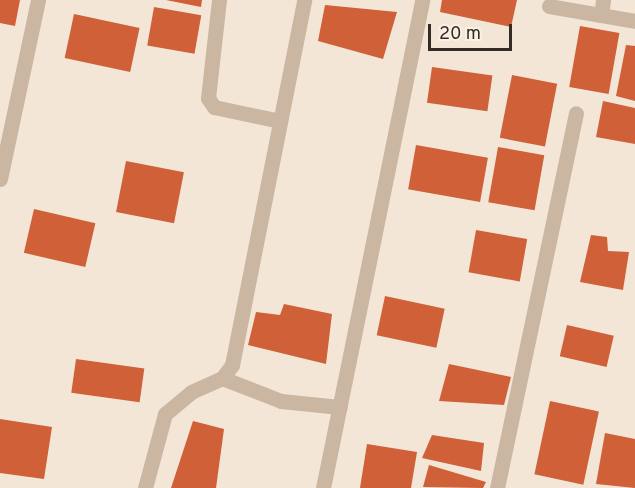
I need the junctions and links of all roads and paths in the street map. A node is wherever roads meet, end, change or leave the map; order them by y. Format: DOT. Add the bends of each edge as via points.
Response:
graph roads {
  1 [pos="38,0"];
  2 [pos="219,0"];
  3 [pos="304,0"];
  4 [pos="422,0"];
  5 [pos="549,6"];
  6 [pos="602,8"];
  7 [pos="635,21"];
  8 [pos="576,114"];
  9 [pos="280,121"];
  10 [pos="0,179"];
  11 [pos="222,378"];
  12 [pos="340,407"];
  13 [pos="145,488"];
  14 [pos="323,488"];
  15 [pos="497,488"];
  1 -- 10 [label="street"];
  2 -- 9 [label="street" via="208,98 214,107"];
  3 -- 9 [label="street"];
  4 -- 12 [label="street"];
  5 -- 6 [label="street"];
  6 -- 7 [label="street"];
  8 -- 15 [label="street"];
  9 -- 11 [label="street" via="232,364"];
  11 -- 12 [label="street" via="281,401"];
  11 -- 13 [label="street" via="191,392 165,414"];
  12 -- 14 [label="street"];
}
